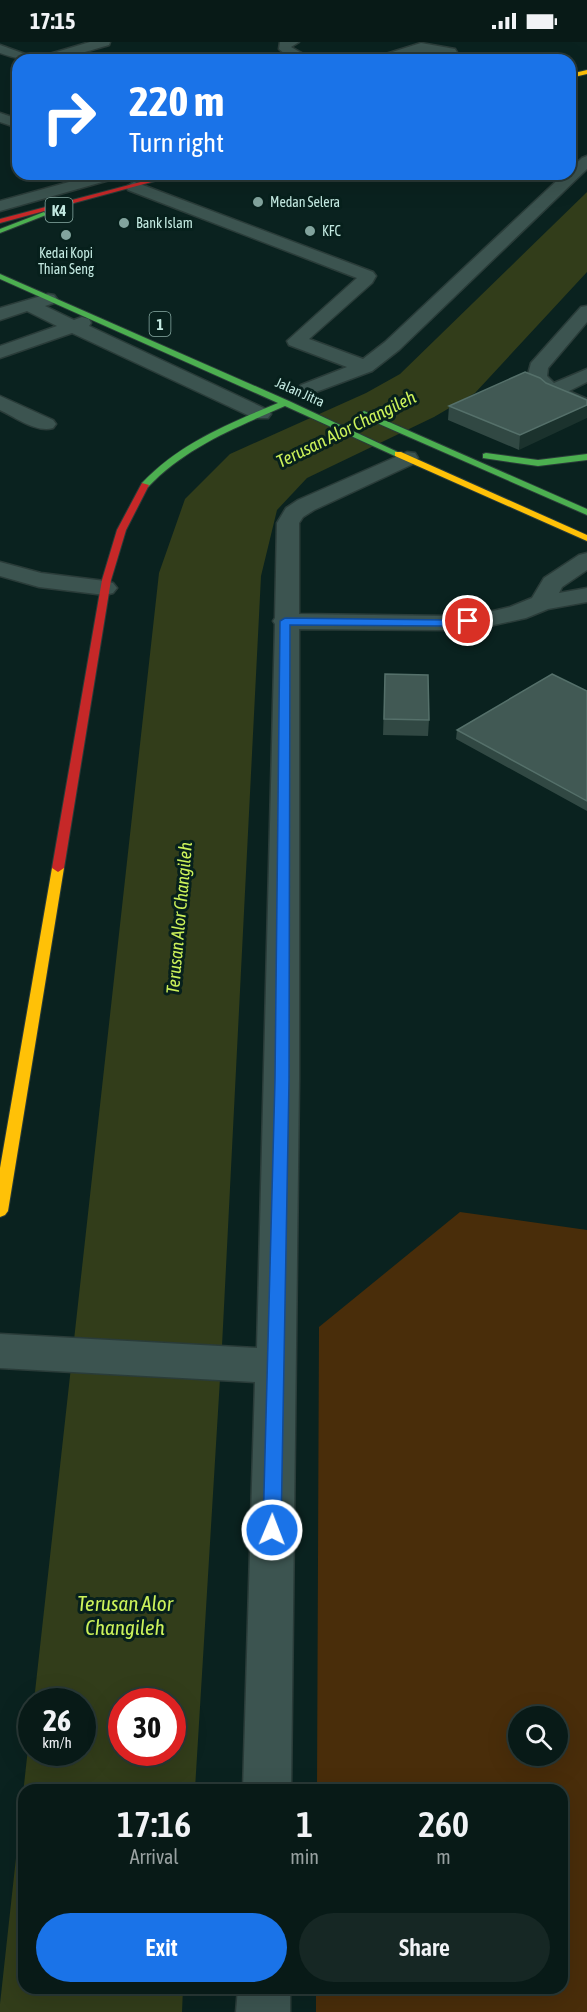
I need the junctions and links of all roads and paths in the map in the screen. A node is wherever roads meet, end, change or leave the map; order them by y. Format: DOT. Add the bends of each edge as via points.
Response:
graph roads {
  1 [pos="104,42"];
  2 [pos="293,42"];
  3 [pos="63,54"];
  4 [pos="295,54"];
  5 [pos="401,54"];
  6 [pos="451,54"];
  7 [pos="93,180"];
  8 [pos="150,180"];
  9 [pos="556,180"];
  10 [pos="126,189"];
  11 [pos="0,206"];
  12 [pos="38,213"];
  13 [pos="0,219"];
  14 [pos="0,229"];
  15 [pos="0,276"];
  16 [pos="50,298"];
  17 [pos="28,305"];
  18 [pos="587,311"];
  19 [pos="0,314"];
  20 [pos="95,318"];
  21 [pos="71,326"];
  22 [pos="3,349"];
  23 [pos="365,367"];
  24 [pos="587,375"];
  25 [pos="552,391"];
  26 [pos="314,392"];
  27 [pos="0,402"];
  28 [pos="289,405"];
  29 [pos="587,406"];
  30 [pos="351,408"];
  31 [pos="261,414"];
  32 [pos="46,424"];
  33 [pos="416,437"];
  34 [pos="587,457"];
  35 [pos="407,458"];
  36 [pos="558,481"];
  37 [pos="538,490"];
  38 [pos="587,495"];
  39 [pos="511,504"];
  40 [pos="569,504"];
  41 [pos="587,512"];
  42 [pos="542,517"];
  43 [pos="587,538"];
  44 [pos="587,560"];
  45 [pos="0,569"];
  46 [pos="105,588"];
  47 [pos="587,595"];
  48 [pos="542,603"];
  49 [pos="285,621"];
  50 [pos="0,1211"];
  51 [pos="18,1351"];
  52 [pos="275,1366"];
  53 [pos="267,1784"];
  54 [pos="264,1994"];
  55 [pos="263,2012"];
  1 -- 3 [label="street"];
  2 -- 4 [label="street" via="285,45 285,49"];
  5 -- 6 [label="street" via="424,47"];
  7 -- 11 [label="street"];
  8 -- 10 [label="main road, K4"];
  9 -- 23 [label="street" via="392,346"];
  10 -- 12 [label="main road, K4"];
  10 -- 23 [label="street" via="367,276 296,341"];
  12 -- 13 [label="main road"];
  12 -- 14 [label="main road"];
  15 -- 16 [label="main road, Jalan Jitra / 1"];
  16 -- 17 [label="street"];
  16 -- 20 [label="main road, Jalan Jitra / 1"];
  17 -- 19 [label="street"];
  17 -- 21 [label="street"];
  18 -- 25 [label="street" via="538,368 537,378"];
  20 -- 21 [label="street"];
  20 -- 28 [label="main road, Jalan Jitra / 1"];
  21 -- 22 [label="street"];
  21 -- 31 [label="street"];
  23 -- 26 [label="street"];
  24 -- 25 [label="street"];
  25 -- 29 [label="street"];
  27 -- 32 [label="street"];
  28 -- 31 [label="main road"];
  28 -- 35 [label="main road, Jalan Jitra / 1"];
  30 -- 33 [label="main road"];
  31 -- 46 [label="main road" via="187,450 142,487"];
  33 -- 34 [label="main road" via="504,460 537,463"];
  33 -- 37 [label="main road"];
  35 -- 39 [label="main road, Jalan Jitra / 1"];
  35 -- 49 [label="street" via="294,513 288,523"];
  36 -- 37 [label="main road"];
  37 -- 39 [label="main road"];
  37 -- 40 [label="main road"];
  38 -- 40 [label="main road"];
  39 -- 42 [label="main road, Jalan Jitra / 1"];
  40 -- 41 [label="main road"];
  40 -- 42 [label="main road"];
  42 -- 43 [label="main road, Jalan Jitra / 1"];
  44 -- 48 [label="street" via="552,583"];
  45 -- 46 [label="street" via="39,580"];
  46 -- 50 [label="main road"];
  47 -- 48 [label="street"];
  48 -- 49 [label="street" via="489,619 447,623"];
  49 -- 52 [label="street" via="282,1080"];
  51 -- 52 [label="street"];
  52 -- 53 [label="street"];
  54 -- 55 [label="street"];
}
